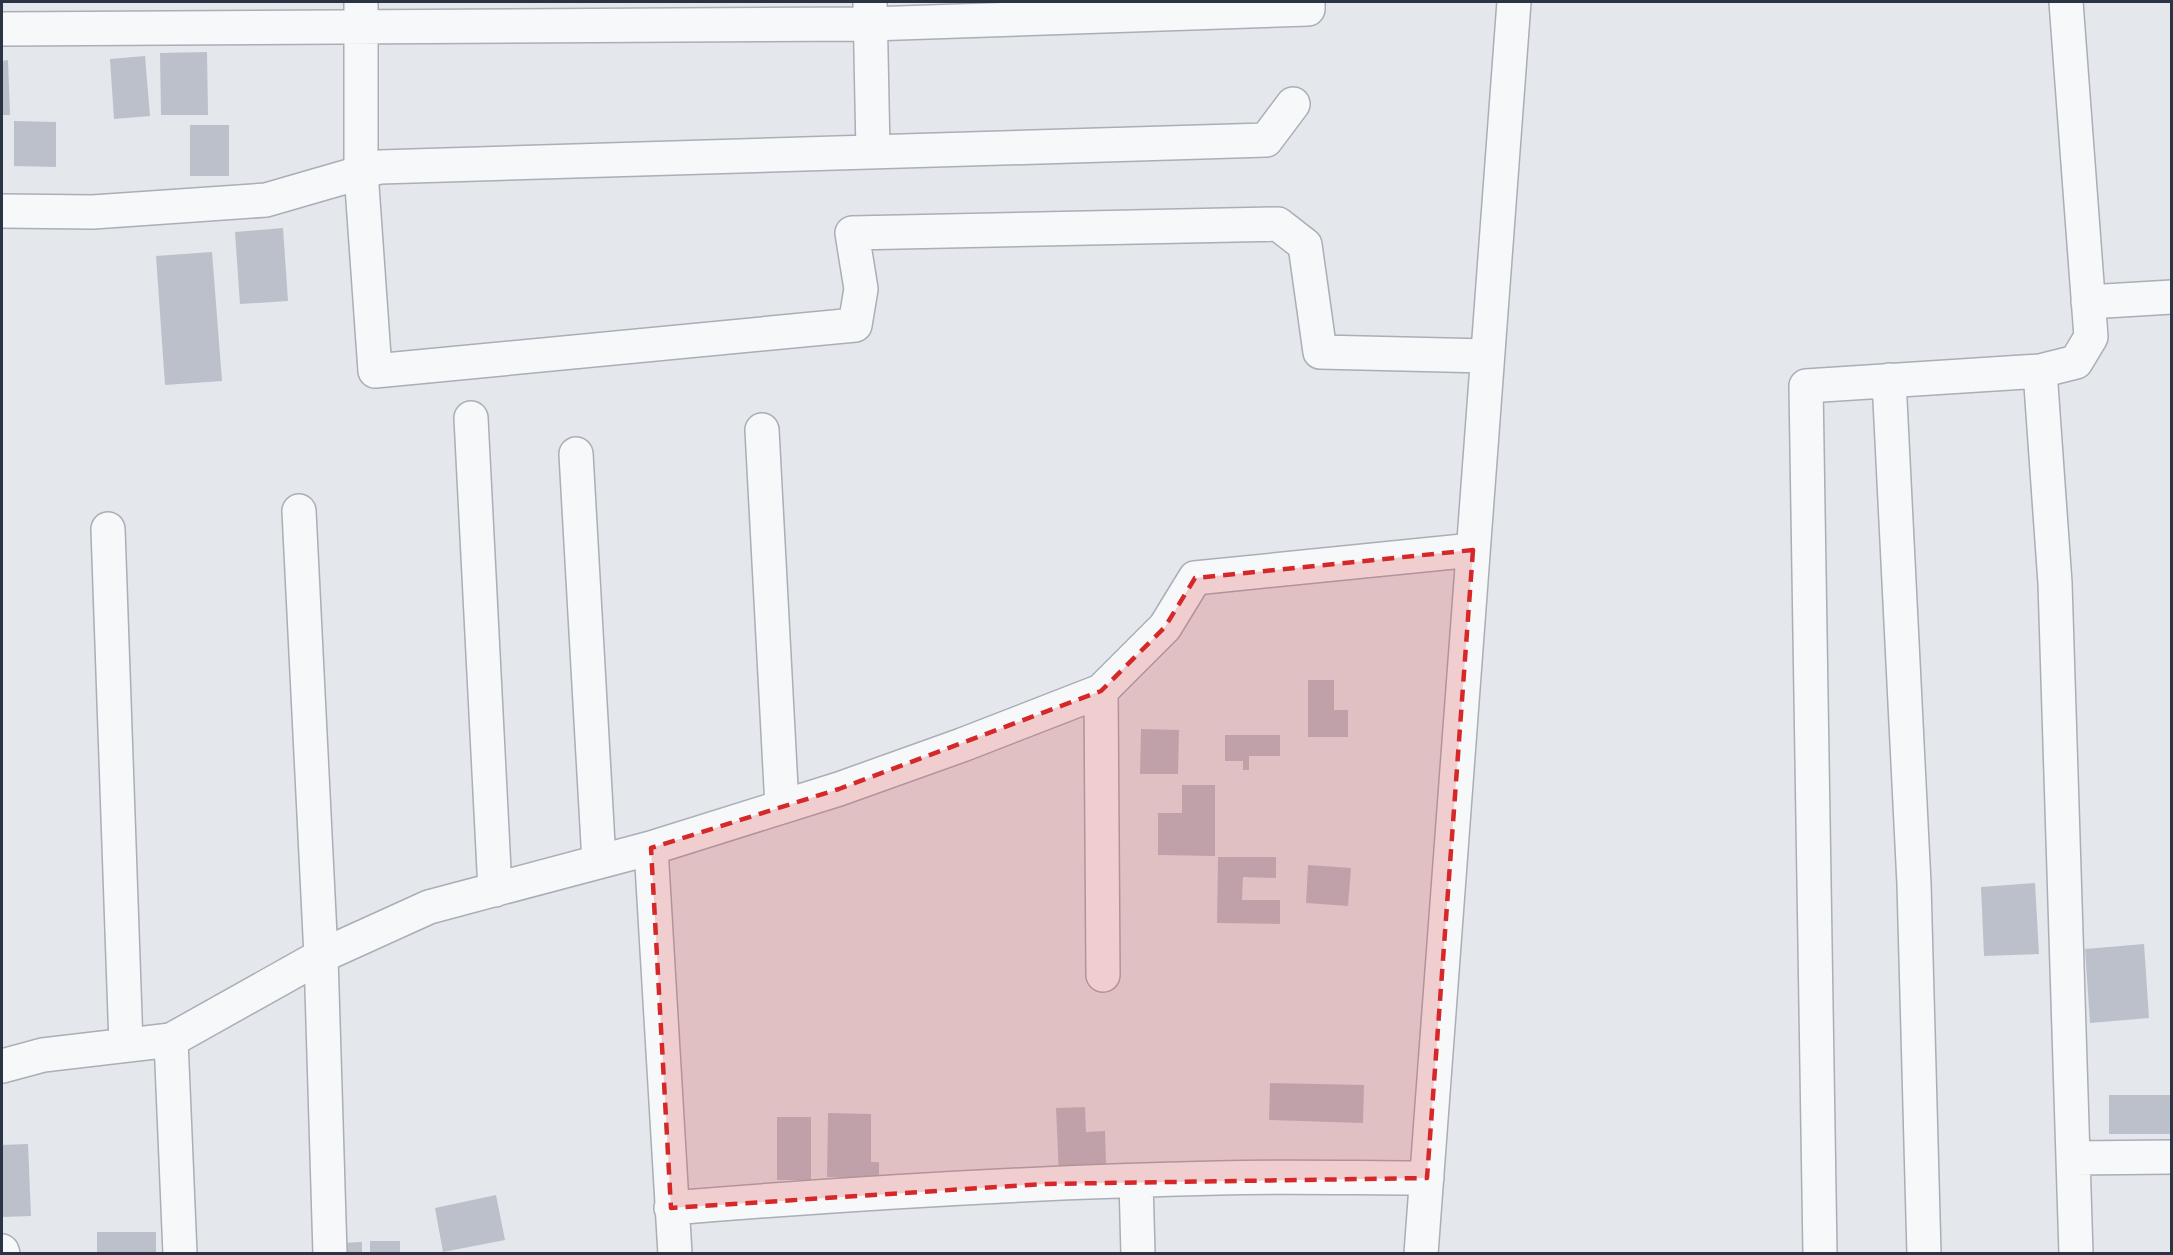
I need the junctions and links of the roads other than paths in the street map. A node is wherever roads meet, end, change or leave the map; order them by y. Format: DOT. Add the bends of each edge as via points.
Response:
graph roads {
  1 [pos="1308,2"];
  2 [pos="1514,2"];
  3 [pos="2066,2"];
  4 [pos="870,13"];
  5 [pos="361,14"];
  6 [pos="2,29"];
  7 [pos="1293,104"];
  8 [pos="873,152"];
  9 [pos="361,172"];
  10 [pos="2,211"];
  11 [pos="2172,297"];
  12 [pos="2088,302"];
  13 [pos="1488,356"];
  14 [pos="2040,371"];
  15 [pos="1889,380"];
  16 [pos="471,418"];
  17 [pos="762,430"];
  18 [pos="576,454"];
  19 [pos="299,511"];
  20 [pos="108,530"];
  21 [pos="1473,550"];
  22 [pos="1101,691"];
  23 [pos="782,807"];
  24 [pos="651,848"];
  25 [pos="599,862"];
  26 [pos="495,890"];
  27 [pos="321,956"];
  28 [pos="1103,975"];
  29 [pos="171,1040"];
  30 [pos="126,1045"];
  31 [pos="2,1066"];
  32 [pos="2172,1157"];
  33 [pos="2073,1158"];
  34 [pos="1427,1178"];
  35 [pos="1136,1181"];
  36 [pos="671,1208"];
  37 [pos="180,1254"];
  38 [pos="330,1254"];
  39 [pos="675,1254"];
  40 [pos="1138,1254"];
  41 [pos="1421,1254"];
  42 [pos="1820,1254"];
  43 [pos="1924,1254"];
  44 [pos="2076,1254"];
  1 -- 4 [label="street" via="1308,9"];
  2 -- 13 [label="street"];
  3 -- 12 [label="street"];
  4 -- 5 [label="street"];
  4 -- 8 [label="street"];
  5 -- 6 [label="street"];
  5 -- 9 [label="street"];
  7 -- 8 [label="street" via="1266,140"];
  8 -- 9 [label="street" via="380,167"];
  9 -- 10 [label="street" via="266,200 93,212"];
  9 -- 13 [label="street" via="375,371 855,325 861,289 852,233 1278,224 1305,245 1320,352"];
  11 -- 12 [label="street"];
  12 -- 14 [label="street" via="2091,337 2076,362"];
  13 -- 21 [label="street"];
  14 -- 15 [label="street"];
  14 -- 33 [label="street" via="2055,583"];
  15 -- 42 [label="street" via="1806,386"];
  15 -- 43 [label="street" via="1914,884"];
  16 -- 26 [label="street"];
  17 -- 23 [label="street"];
  18 -- 25 [label="street"];
  19 -- 27 [label="street"];
  20 -- 30 [label="street"];
  21 -- 22 [label="street" via="1195,578 1165,627"];
  21 -- 34 [label="street"];
  22 -- 23 [label="street" via="962,745"];
  22 -- 28 [label="street"];
  23 -- 24 [label="street"];
  24 -- 25 [label="street"];
  24 -- 36 [label="street"];
  25 -- 26 [label="street"];
  26 -- 27 [label="street" via="429,907"];
  27 -- 29 [label="street"];
  27 -- 38 [label="street"];
  29 -- 30 [label="street"];
  29 -- 37 [label="street"];
  30 -- 31 [label="street" via="43,1055"];
  32 -- 33 [label="street"];
  33 -- 44 [label="street"];
  34 -- 35 [label="street"];
  34 -- 41 [label="street"];
  35 -- 36 [label="street" via="856,1193"];
  35 -- 40 [label="street"];
  36 -- 39 [label="street"];
}
